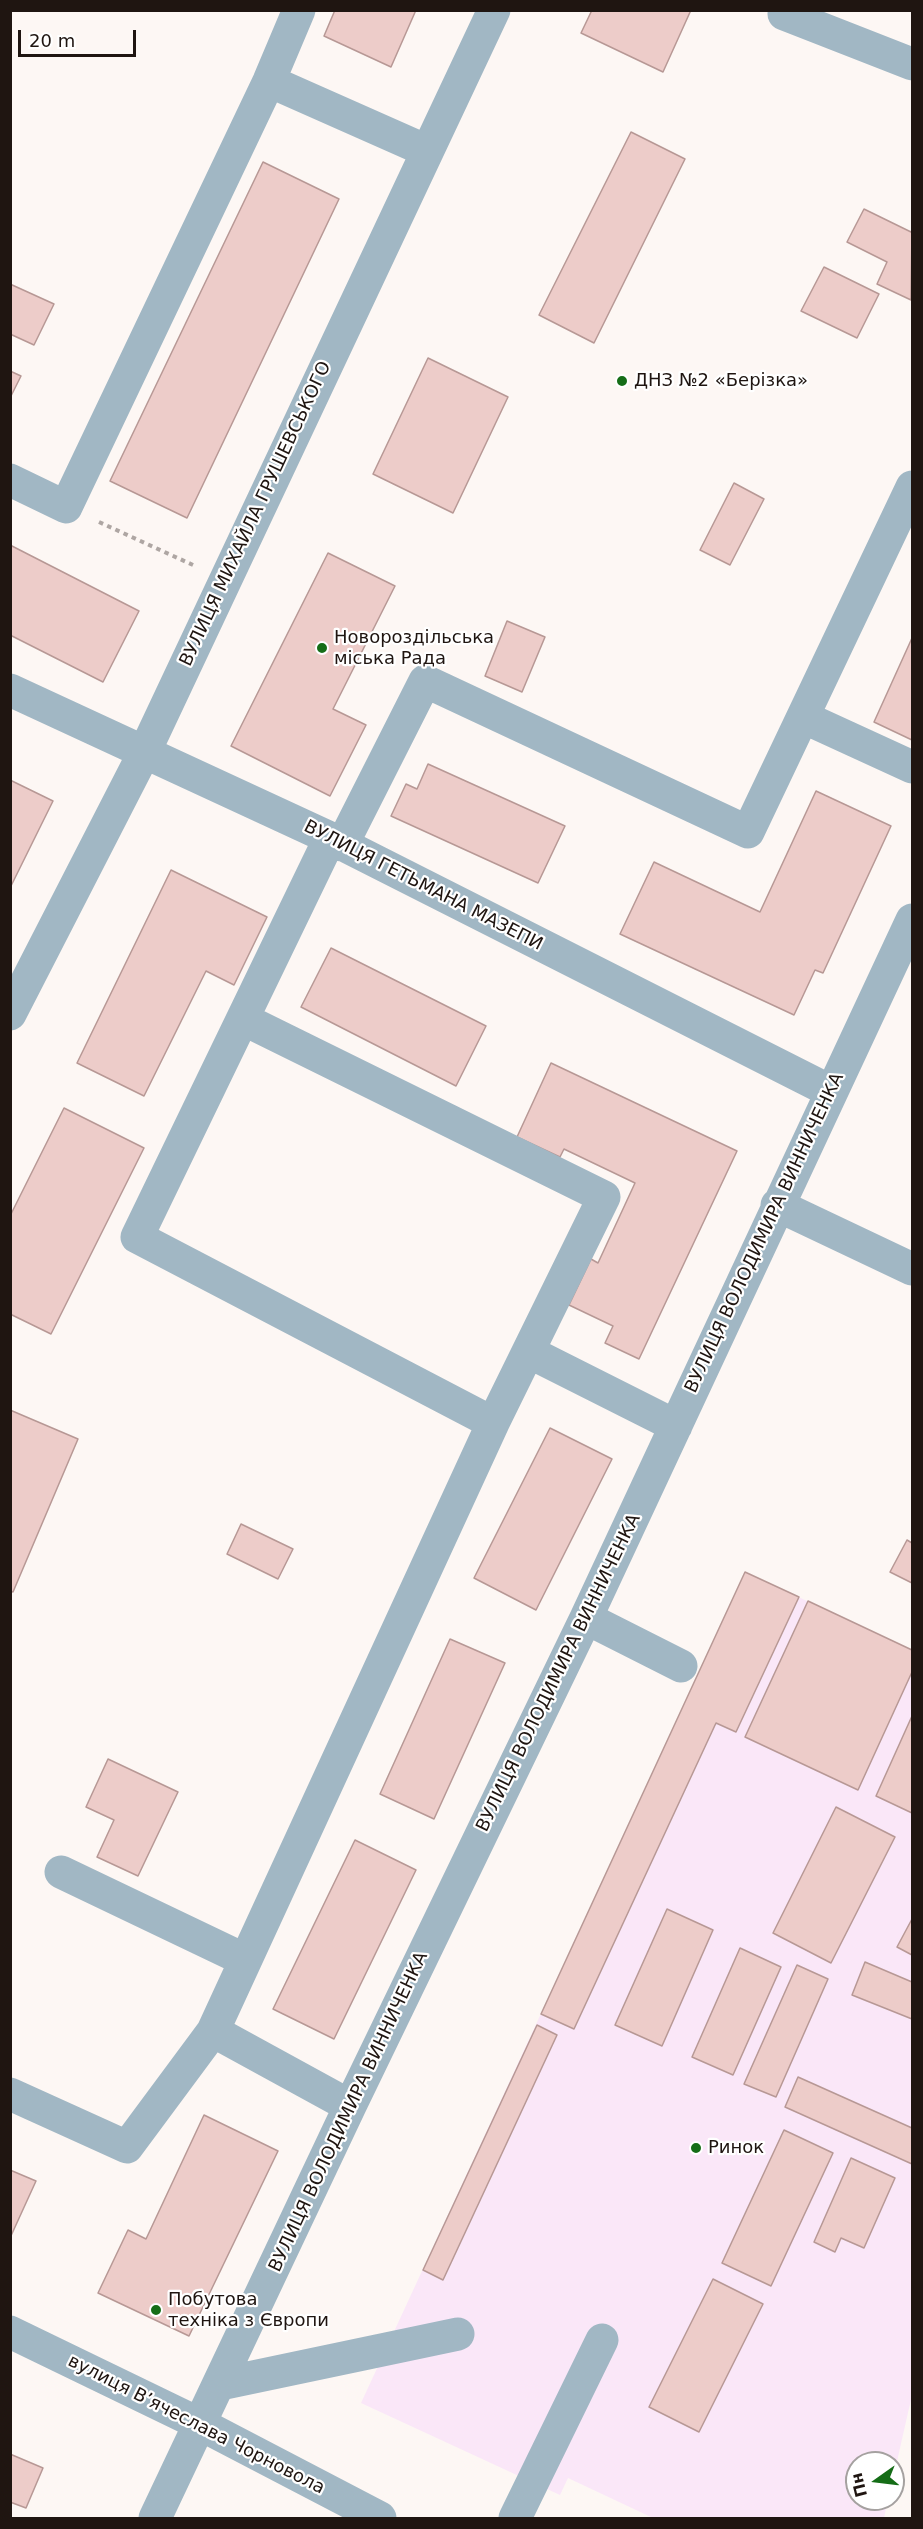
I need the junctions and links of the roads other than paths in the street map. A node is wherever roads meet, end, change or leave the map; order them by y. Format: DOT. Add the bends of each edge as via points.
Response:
graph roads {
  1 [pos="299,10"];
  2 [pos="494,10"];
  3 [pos="785,10"];
  4 [pos="912,64"];
  5 [pos="269,81"];
  6 [pos="427,151"];
  7 [pos="10,480"];
  8 [pos="912,487"];
  9 [pos="10,690"];
  10 [pos="803,717"];
  11 [pos="145,751"];
  12 [pos="912,767"];
  13 [pos="336,841"];
  14 [pos="912,920"];
  15 [pos="10,1014"];
  16 [pos="243,1019"];
  17 [pos="830,1091"];
  18 [pos="777,1205"];
  19 [pos="912,1269"];
  20 [pos="530,1352"];
  21 [pos="493,1423"];
  22 [pos="676,1426"];
  23 [pos="586,1618"];
  24 [pos="681,1666"];
  25 [pos="61,1872"];
  26 [pos="243,1959"];
  27 [pos="213,2031"];
  28 [pos="10,2094"];
  29 [pos="350,2106"];
  30 [pos="10,2332"];
  31 [pos="458,2334"];
  32 [pos="602,2340"];
  33 [pos="220,2384"];
  34 [pos="200,2424"];
  35 [pos="155,2518"];
  36 [pos="380,2518"];
  37 [pos="515,2518"];
  1 -- 5 [label="street"];
  2 -- 6 [label="street, ВУЛИЦЯ МИХАЙЛА ГРУШЕВСЬКОГО"];
  3 -- 4 [label="street" via="784,14"];
  5 -- 6 [label="street"];
  5 -- 7 [label="street" via="66,507"];
  6 -- 11 [label="street, ВУЛИЦЯ МИХАЙЛА ГРУШЕВСЬКОГО"];
  8 -- 10 [label="street"];
  9 -- 11 [label="street, ВУЛИЦЯ ГЕТЬМАНА МАЗЕПИ"];
  10 -- 12 [label="street"];
  10 -- 13 [label="street" via="748,832 425,681"];
  11 -- 13 [label="street, ВУЛИЦЯ ГЕТЬМАНА МАЗЕПИ"];
  11 -- 15 [label="street, ВУЛИЦЯ МИХАЙЛА ГРУШЕВСЬКОГО"];
  13 -- 16 [label="street"];
  13 -- 17 [label="street, ВУЛИЦЯ ГЕТЬМАНА МАЗЕПИ"];
  14 -- 17 [label="street, ВУЛИЦЯ ВОЛОДИМИРА ВИННИЧЕНКА"];
  16 -- 20 [label="street" via="604,1197"];
  16 -- 21 [label="street" via="137,1237"];
  17 -- 18 [label="street, ВУЛИЦЯ ВОЛОДИМИРА ВИННИЧЕНКА"];
  18 -- 19 [label="street"];
  18 -- 22 [label="street, ВУЛИЦЯ ВОЛОДИМИРА ВИННИЧЕНКА"];
  20 -- 21 [label="street"];
  20 -- 22 [label="street"];
  21 -- 26 [label="street"];
  22 -- 23 [label="street, ВУЛИЦЯ ВОЛОДИМИРА ВИННИЧЕНКА"];
  23 -- 24 [label="street"];
  23 -- 29 [label="street, ВУЛИЦЯ ВОЛОДИМИРА ВИННИЧЕНКА"];
  25 -- 26 [label="street"];
  26 -- 27 [label="street"];
  27 -- 28 [label="street" via="127,2147"];
  27 -- 29 [label="street"];
  29 -- 33 [label="street, ВУЛИЦЯ ВОЛОДИМИРА ВИННИЧЕНКА"];
  30 -- 34 [label="street, вулиця Вʼячеслава Чорновола"];
  31 -- 33 [label="street"];
  32 -- 37 [label="street"];
  33 -- 34 [label="street, ВУЛИЦЯ ВОЛОДИМИРА ВИННИЧЕНКА"];
  34 -- 35 [label="street, ВУЛИЦЯ ВОЛОДИМИРА ВИННИЧЕНКА"];
  34 -- 36 [label="street, вулиця Вʼячеслава Чорновола"];
}
